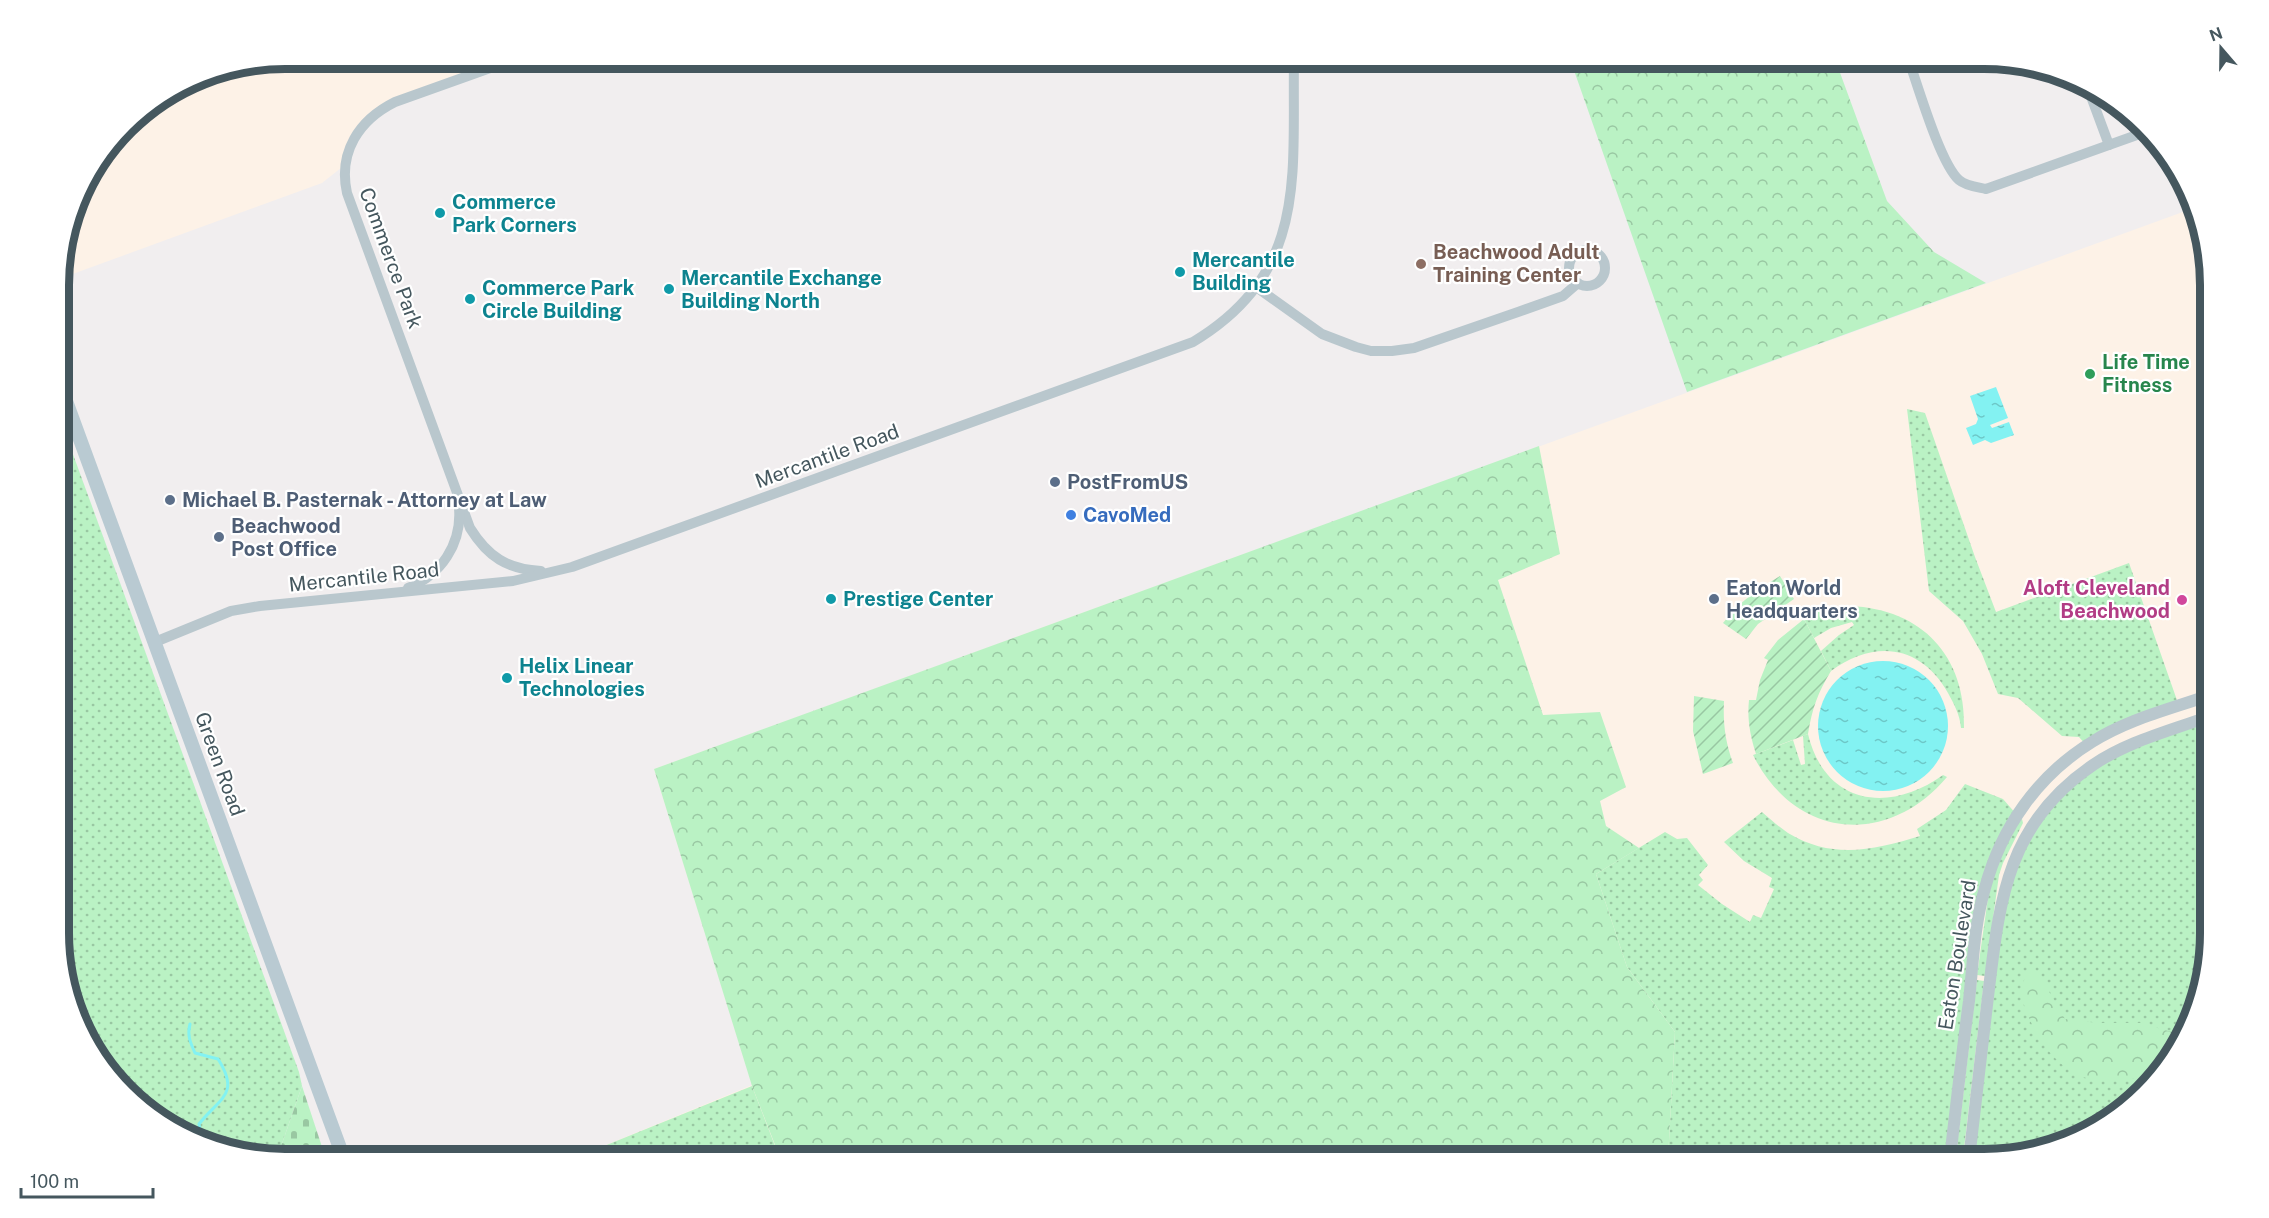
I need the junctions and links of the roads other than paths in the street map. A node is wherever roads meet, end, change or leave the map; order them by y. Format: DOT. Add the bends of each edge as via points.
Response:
graph roads {
  1 [pos="487,69"];
  2 [pos="1294,69"];
  3 [pos="1912,69"];
  4 [pos="2091,98"];
  5 [pos="2139,134"];
  6 [pos="2109,146"];
  7 [pos="1578,283"];
  8 [pos="1256,286"];
  9 [pos="69,408"];
  10 [pos="457,496"];
  11 [pos="556,572"];
  12 [pos="397,592"];
  13 [pos="155,642"];
  14 [pos="2200,698"];
  15 [pos="2200,720"];
  16 [pos="340,1149"];
  17 [pos="1951,1149"];
  18 [pos="1970,1149"];
  1 -- 10 [label="street, Commerce Park" via="381,109 359,130 346,164 347,193"];
  2 -- 8 [label="street, Mercantile Road" via="1290,201 1278,251"];
  3 -- 6 [label="street" via="1948,166 1960,181 1971,186 1986,189"];
  4 -- 6 [label="street"];
  5 -- 6 [label="street"];
  7 -- 8 [label="street" via="1563,296 1422,346 1392,351 1371,351 1322,334"];
  8 -- 11 [label="street, Mercantile Road" via="1225,321 1180,348"];
  9 -- 13 [label="main road, Green Road"];
  10 -- 11 [label="street, Commerce Park" via="470,528 492,555 519,570"];
  10 -- 12 [label="street, Commerce Park" via="459,526 449,555 429,577"];
  11 -- 12 [label="street, Mercantile Road" via="513,581"];
  12 -- 13 [label="street, Mercantile Road" via="255,606 231,611"];
  13 -- 16 [label="main road, Green Road"];
  14 -- 17 [label="street, Eaton Boulevard" via="2129,723 2093,741 2031,794 2007,831 1997,850 1980,907"];
  15 -- 18 [label="street, Eaton Boulevard" via="2133,743 2092,765 2060,791 2019,848 1997,920"];
}
